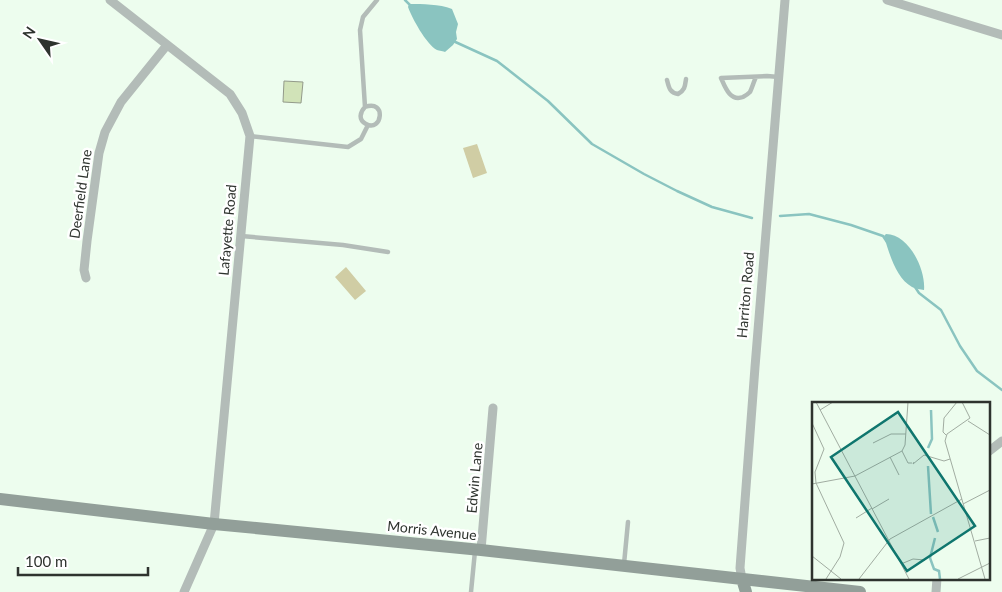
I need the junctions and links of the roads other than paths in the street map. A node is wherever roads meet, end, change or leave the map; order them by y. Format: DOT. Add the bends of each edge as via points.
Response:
graph roads {
  1 [pos="110,0"];
  2 [pos="377,0"];
  3 [pos="785,0"];
  4 [pos="887,0"];
  5 [pos="1002,35"];
  6 [pos="167,45"];
  7 [pos="756,77"];
  8 [pos="779,77"];
  9 [pos="686,79"];
  10 [pos="667,80"];
  11 [pos="365,107"];
  12 [pos="368,125"];
  13 [pos="250,136"];
  14 [pos="241,236"];
  15 [pos="388,252"];
  16 [pos="86,278"];
  17 [pos="493,408"];
  18 [pos="1002,441"];
  19 [pos="990,450"];
  20 [pos="0,499"];
  21 [pos="628,522"];
  22 [pos="214,524"];
  23 [pos="479,550"];
  24 [pos="624,566"];
  25 [pos="742,579"];
  26 [pos="184,592"];
  27 [pos="471,592"];
  28 [pos="746,592"];
  29 [pos="860,592"];
  1 -- 6 [label="street, Lafayette Road"];
  2 -- 11 [label="lane" via="363,18 360,30"];
  3 -- 8 [label="street, Harriton Road"];
  4 -- 5 [label="street"];
  6 -- 13 [label="street, Lafayette Road" via="230,94 242,113"];
  6 -- 16 [label="street, Deerfield Lane" via="121,102 105,132 99,153 84,270"];
  7 -- 7 [label="lane" via="724,78 721,78 731,96 741,98 749,93"];
  7 -- 8 [label="lane"];
  8 -- 25 [label="street, Harriton Road" via="754,367 740,568"];
  9 -- 10 [label="lane" via="683,92 678,94 671,91"];
  11 -- 12 [label="lane" via="361,119"];
  11 -- 12 [label="lane" via="374,106 380,114 377,123"];
  12 -- 13 [label="lane" via="361,139 348,147"];
  13 -- 14 [label="street, Lafayette Road"];
  14 -- 15 [label="lane" via="343,244"];
  14 -- 22 [label="street, Lafayette Road"];
  17 -- 23 [label="street, Edwin Lane"];
  18 -- 19 [label="street"];
  20 -- 22 [label="street, Morris Avenue"];
  21 -- 24 [label="lane"];
  22 -- 23 [label="street, Morris Avenue"];
  22 -- 26 [label="street, Lafayette Road"];
  23 -- 24 [label="street, Morris Avenue"];
  23 -- 27 [label="lane"];
  24 -- 25 [label="street, Morris Avenue"];
  25 -- 28 [label="street, Harriton Road"];
  25 -- 29 [label="street, Morris Avenue"];
}
